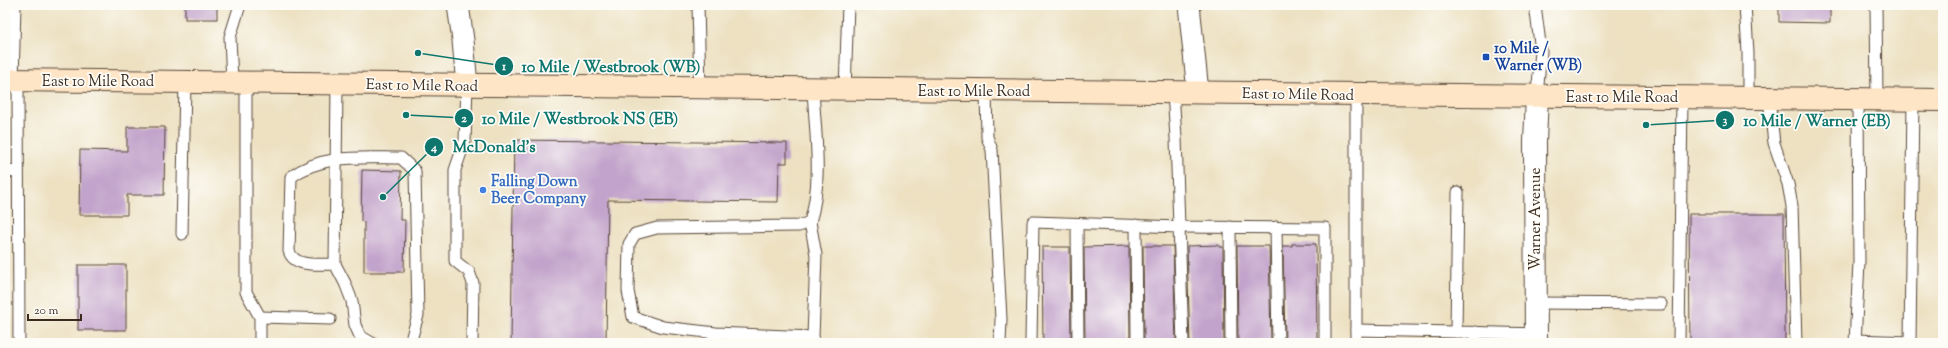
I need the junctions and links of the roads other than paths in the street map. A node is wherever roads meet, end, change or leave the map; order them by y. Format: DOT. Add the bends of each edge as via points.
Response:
graph roads {
  1 [pos="10,5"];
  2 [pos="240,5"];
  3 [pos="458,5"];
  4 [pos="698,5"];
  5 [pos="848,5"];
  6 [pos="1189,5"];
  7 [pos="1535,5"];
  8 [pos="1745,5"];
  9 [pos="1876,5"];
  10 [pos="10,80"];
  11 [pos="185,82"];
  12 [pos="239,83"];
  13 [pos="337,84"];
  14 [pos="467,86"];
  15 [pos="700,88"];
  16 [pos="813,89"];
  17 [pos="845,90"];
  18 [pos="986,91"];
  19 [pos="1173,92"];
  20 [pos="1198,92"];
  21 [pos="1356,95"];
  22 [pos="1537,96"];
  23 [pos="1682,97"];
  24 [pos="1759,99"];
  25 [pos="1867,99"];
  26 [pos="1913,99"];
  27 [pos="1943,100"];
  28 [pos="336,158"];
  29 [pos="5,171"];
  30 [pos="17,172"];
  31 [pos="1458,192"];
  32 [pos="810,222"];
  33 [pos="1077,224"];
  34 [pos="1136,225"];
  35 [pos="1180,226"];
  36 [pos="1230,227"];
  37 [pos="1276,227"];
  38 [pos="182,234"];
  39 [pos="335,264"];
  40 [pos="1536,303"];
  41 [pos="1661,304"];
  42 [pos="260,317"];
  43 [pos="330,319"];
  44 [pos="1356,330"];
  45 [pos="1456,332"];
  46 [pos="1476,338"];
  47 [pos="1536,339"];
  48 [pos="813,340"];
  49 [pos="1855,342"];
  50 [pos="19,343"];
  51 [pos="260,343"];
  52 [pos="372,343"];
  53 [pos="408,343"];
  54 [pos="472,343"];
  55 [pos="1000,343"];
  56 [pos="1031,343"];
  57 [pos="1078,343"];
  58 [pos="1137,343"];
  59 [pos="1183,343"];
  60 [pos="1231,343"];
  61 [pos="1278,343"];
  62 [pos="1325,343"];
  63 [pos="1356,343"];
  64 [pos="1679,343"];
  65 [pos="1796,343"];
  66 [pos="1910,343"];
  1 -- 10 [label="street"];
  2 -- 12 [label="lane" via="230,37"];
  3 -- 14 [label="street"];
  4 -- 15 [label="lane"];
  5 -- 17 [label="lane"];
  6 -- 20 [label="street"];
  7 -- 22 [label="lane" via="1541,51"];
  8 -- 24 [label="lane" via="1748,53"];
  9 -- 25 [label="lane"];
  10 -- 11 [label="main road, East 10 Mile Road"];
  10 -- 30 [label="lane"];
  11 -- 12 [label="main road, East 10 Mile Road"];
  11 -- 38 [label="lane"];
  12 -- 13 [label="main road, East 10 Mile Road"];
  12 -- 42 [label="lane" via="246,292"];
  13 -- 14 [label="main road, East 10 Mile Road"];
  13 -- 28 [label="lane"];
  14 -- 15 [label="main road, East 10 Mile Road"];
  14 -- 54 [label="lane" via="465,141 455,170 455,261 469,272 473,284"];
  15 -- 16 [label="main road, East 10 Mile Road"];
  16 -- 17 [label="main road, East 10 Mile Road"];
  16 -- 32 [label="lane" via="817,177 815,208"];
  17 -- 18 [label="main road, East 10 Mile Road"];
  18 -- 19 [label="main road, East 10 Mile Road"];
  18 -- 55 [label="lane" via="987,137 992,150 1001,312"];
  19 -- 20 [label="main road, East 10 Mile Road"];
  19 -- 35 [label="lane"];
  20 -- 21 [label="main road, East 10 Mile Road"];
  21 -- 22 [label="main road, East 10 Mile Road"];
  21 -- 44 [label="lane"];
  22 -- 23 [label="main road, East 10 Mile Road"];
  22 -- 40 [label="street, Warner Avenue"];
  23 -- 24 [label="main road, East 10 Mile Road"];
  23 -- 64 [label="lane"];
  24 -- 25 [label="main road, East 10 Mile Road"];
  24 -- 65 [label="lane" via="1788,184 1792,206"];
  25 -- 26 [label="main road, East 10 Mile Road"];
  25 -- 49 [label="lane"];
  26 -- 27 [label="main road, East 10 Mile Road"];
  26 -- 66 [label="lane"];
  28 -- 39 [label="lane"];
  28 -- 39 [label="lane" via="311,166 291,177 289,251 292,258 299,262"];
  28 -- 53 [label="lane" via="401,158 415,171 418,315"];
  29 -- 30 [label="lane"];
  30 -- 50 [label="lane"];
  31 -- 45 [label="lane"];
  32 -- 48 [label="lane" via="816,255"];
  32 -- 48 [label="lane" via="799,226 658,228 635,234 629,244 628,291 633,317 663,327"];
  33 -- 34 [label="lane"];
  33 -- 56 [label="lane" via="1033,222"];
  33 -- 57 [label="lane"];
  34 -- 35 [label="lane"];
  34 -- 58 [label="lane"];
  35 -- 36 [label="lane"];
  35 -- 59 [label="lane"];
  36 -- 37 [label="lane"];
  36 -- 60 [label="lane"];
  37 -- 61 [label="lane"];
  37 -- 62 [label="lane" via="1325,228"];
  39 -- 52 [label="lane" via="346,283 352,301 355,325 360,336"];
  40 -- 41 [label="lane"];
  40 -- 47 [label="street, Warner Avenue"];
  42 -- 43 [label="lane"];
  42 -- 51 [label="lane"];
  44 -- 45 [label="lane"];
  44 -- 63 [label="lane"];
  45 -- 46 [label="lane"];
  46 -- 47 [label="lane"];
  49 -- 66 [label="lane"];
}
